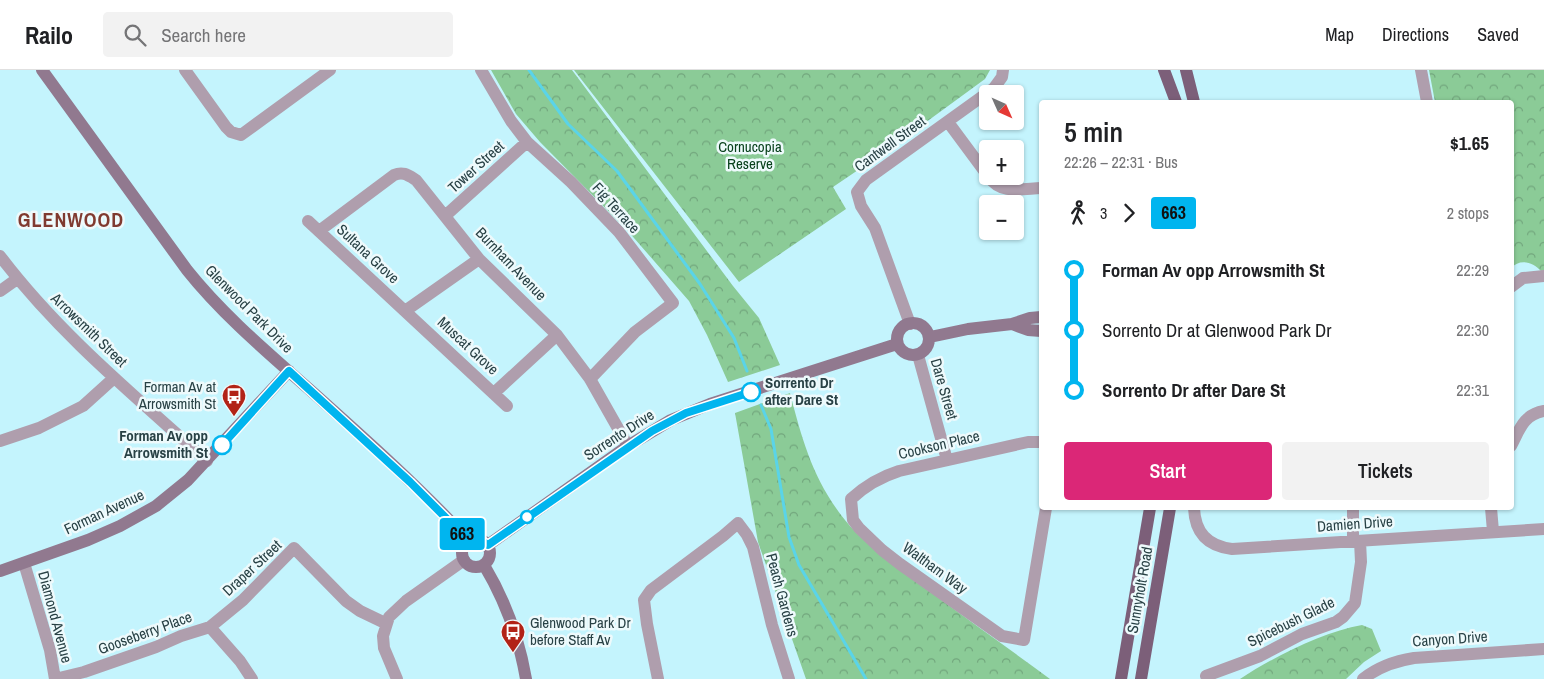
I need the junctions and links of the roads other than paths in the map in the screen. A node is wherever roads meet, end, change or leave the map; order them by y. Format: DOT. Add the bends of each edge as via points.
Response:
graph roads {
  1 [pos="42,70"];
  2 [pos="185,70"];
  3 [pos="330,70"];
  4 [pos="481,70"];
  5 [pos="1003,70"];
  6 [pos="1164,70"];
  7 [pos="1186,70"];
  8 [pos="1421,70"];
  9 [pos="1175,100"];
  10 [pos="1194,100"];
  11 [pos="1427,100"];
  12 [pos="948,122"];
  13 [pos="527,142"];
  14 [pos="979,164"];
  15 [pos="995,185"];
  16 [pos="1039,188"];
  17 [pos="446,216"];
  18 [pos="308,220"];
  19 [pos="319,231"];
  20 [pos="0,256"];
  21 [pos="479,259"];
  22 [pos="1544,276"];
  23 [pos="17,279"];
  24 [pos="1514,284"];
  25 [pos="0,291"];
  26 [pos="406,311"];
  27 [pos="1039,317"];
  28 [pos="910,324"];
  29 [pos="1012,324"];
  30 [pos="1039,331"];
  31 [pos="557,335"];
  32 [pos="930,337"];
  33 [pos="897,344"];
  34 [pos="918,355"];
  35 [pos="289,371"];
  36 [pos="114,378"];
  37 [pos="590,379"];
  38 [pos="494,393"];
  39 [pos="507,406"];
  40 [pos="1544,411"];
  41 [pos="1514,440"];
  42 [pos="0,441"];
  43 [pos="1039,442"];
  44 [pos="628,446"];
  45 [pos="947,460"];
  46 [pos="208,461"];
  47 [pos="851,498"];
  48 [pos="1046,510"];
  49 [pos="1150,510"];
  50 [pos="1170,510"];
  51 [pos="1194,510"];
  52 [pos="1352,510"];
  53 [pos="1491,510"];
  54 [pos="1544,529"];
  55 [pos="1493,531"];
  56 [pos="469,541"];
  57 [pos="1357,541"];
  58 [pos="488,545"];
  59 [pos="464,560"];
  60 [pos="24,563"];
  61 [pos="484,565"];
  62 [pos="0,571"];
  63 [pos="385,624"];
  64 [pos="210,626"];
  65 [pos="1544,649"];
  66 [pos="1206,676"];
  67 [pos="55,679"];
  68 [pos="252,679"];
  69 [pos="397,679"];
  70 [pos="526,679"];
  71 [pos="658,679"];
  72 [pos="789,679"];
  73 [pos="1121,679"];
  74 [pos="1141,679"];
  75 [pos="1362,679"];
  1 -- 35 [label="street, Glenwood Park Drive" via="196,281"];
  2 -- 3 [label="street" via="226,127 241,135"];
  4 -- 13 [label="street, Fig Terrace"];
  5 -- 12 [label="street, Cantwell Street" via="994,88"];
  6 -- 9 [label="main road"];
  7 -- 10 [label="main road"];
  8 -- 11 [label="street"];
  12 -- 14 [label="street"];
  12 -- 28 [label="street, Cantwell Street" via="866,180 857,192 861,206 875,228"];
  13 -- 17 [label="street, Tower Street"];
  13 -- 37 [label="street, Fig Terrace" via="619,232 673,303 635,332"];
  15 -- 16 [label="street" via="1002,189"];
  17 -- 19 [label="street, Burnham Avenue" via="416,180 400,172"];
  17 -- 21 [label="street, Burnham Avenue"];
  18 -- 19 [label="street, Sultana Grove"];
  19 -- 26 [label="street, Sultana Grove"];
  20 -- 23 [label="street, Arrowsmith Street"];
  21 -- 26 [label="street"];
  21 -- 31 [label="street, Burnham Avenue"];
  22 -- 24 [label="street" via="1523,278"];
  23 -- 25 [label="street"];
  23 -- 36 [label="street, Arrowsmith Street"];
  26 -- 38 [label="street, Muscat Grove"];
  27 -- 29 [label="street"];
  28 -- 32 [label="street" via="923,326"];
  28 -- 33 [label="street" via="900,330"];
  29 -- 30 [label="street"];
  29 -- 32 [label="street"];
  31 -- 37 [label="street, Burnham Avenue"];
  31 -- 38 [label="street"];
  32 -- 34 [label="street" via="927,349"];
  33 -- 34 [label="street" via="905,353"];
  33 -- 44 [label="street, Sorrento Drive" via="698,409"];
  34 -- 45 [label="street, Dare Street"];
  35 -- 46 [label="street, Forman Avenue"];
  35 -- 56 [label="street, Glenwood Park Drive"];
  36 -- 42 [label="street" via="76,410 39,428"];
  36 -- 46 [label="street, Arrowsmith Street"];
  37 -- 44 [label="street, Burnham Avenue"];
  38 -- 39 [label="street, Muscat Grove"];
  40 -- 41 [label="street" via="1527,418"];
  43 -- 45 [label="street, Cookson Place"];
  44 -- 58 [label="street, Sorrento Drive"];
  45 -- 47 [label="street, Cookson Place" via="885,476"];
  46 -- 60 [label="street, Forman Avenue" via="171,495 139,516 88,540"];
  47 -- 48 [label="street, Waltham Way" via="856,524 888,555 1002,636 1024,640"];
  49 -- 73 [label="main road, Sunnyholt Road"];
  50 -- 74 [label="main road, Sunnyholt Road"];
  51 -- 57 [label="street, Damien Drive" via="1199,530 1220,548"];
  52 -- 57 [label="street, Spicebush Glade"];
  53 -- 55 [label="street"];
  54 -- 55 [label="street, Damien Drive"];
  55 -- 57 [label="street, Damien Drive"];
  56 -- 58 [label="street" via="479,539"];
  56 -- 59 [label="street" via="462,552"];
  57 -- 66 [label="street, Spicebush Glade" via="1361,562 1355,604 1343,616 1260,656"];
  58 -- 61 [label="street" via="489,560"];
  59 -- 61 [label="street" via="472,567"];
  59 -- 63 [label="street" via="394,610"];
  60 -- 62 [label="street, Forman Avenue"];
  60 -- 67 [label="street, Diamond Avenue" via="50,650"];
  61 -- 70 [label="street" via="513,627"];
  63 -- 64 [label="street, Draper Street" via="346,601 294,548 243,600"];
  63 -- 69 [label="street" via="384,648"];
  64 -- 67 [label="street, Gooseberry Place" via="84,672"];
  64 -- 68 [label="street, Gooseberry Place"];
  65 -- 75 [label="street, Canyon Drive" via="1398,660"];
  71 -- 72 [label="street, Peach Gardens" via="644,600 651,590 738,523 753,547"];
}
